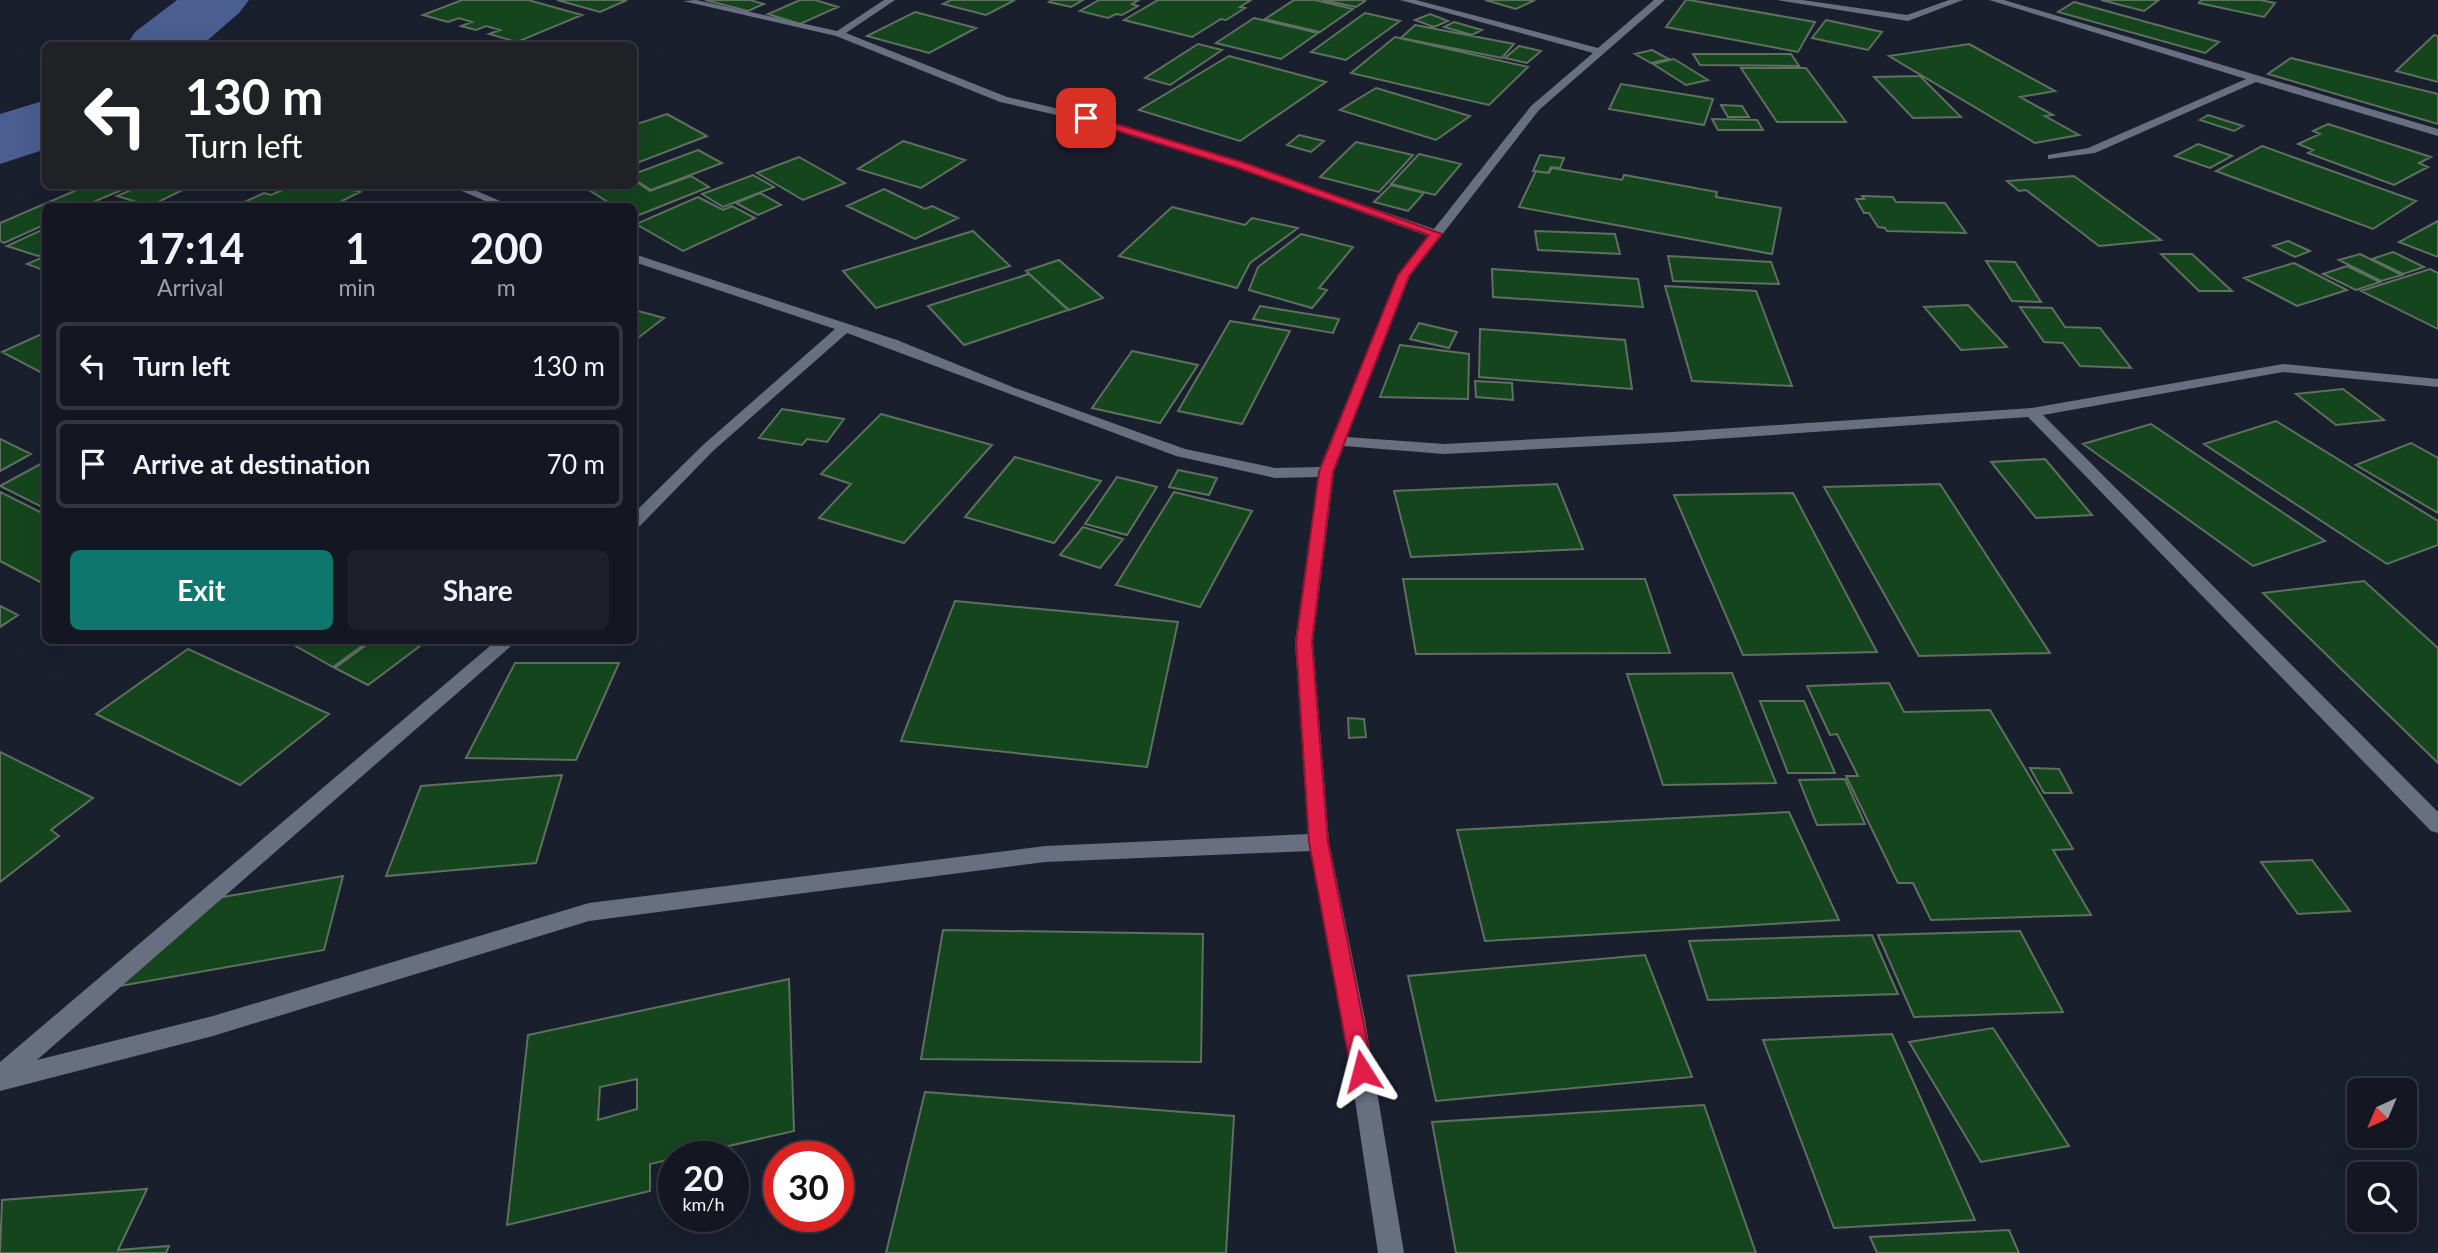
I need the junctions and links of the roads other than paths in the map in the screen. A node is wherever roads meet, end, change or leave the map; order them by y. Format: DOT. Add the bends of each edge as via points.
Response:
graph roads {
  1 [pos="890,0"];
  2 [pos="1405,0"];
  3 [pos="1660,0"];
  4 [pos="1782,0"];
  5 [pos="1958,0"];
  6 [pos="1994,0"];
  7 [pos="688,1"];
  8 [pos="839,34"];
  9 [pos="1602,52"];
  10 [pos="2256,78"];
  11 [pos="2438,133"];
  12 [pos="2052,157"];
  13 [pos="464,189"];
  14 [pos="498,203"];
  15 [pos="1436,234"];
  16 [pos="637,259"];
  17 [pos="844,328"];
  18 [pos="2438,383"];
  19 [pos="2032,412"];
  20 [pos="1338,441"];
  21 [pos="1326,472"];
  22 [pos="637,519"];
  23 [pos="504,644"];
  24 [pos="2438,825"];
  25 [pos="1319,842"];
  26 [pos="0,1079"];
  27 [pos="1391,1253"];
  1 -- 8 [label="street"];
  2 -- 9 [label="street"];
  3 -- 9 [label="street"];
  4 -- 5 [label="street" via="1908,18"];
  6 -- 10 [label="street"];
  7 -- 8 [label="street"];
  8 -- 15 [label="street" via="1004,100 1086,118 1213,157"];
  9 -- 15 [label="street" via="1535,107"];
  10 -- 11 [label="street"];
  10 -- 12 [label="street" via="2091,150"];
  13 -- 14 [label="street"];
  15 -- 20 [label="street" via="1404,275"];
  16 -- 17 [label="street"];
  17 -- 21 [label="street" via="1181,453 1275,473"];
  17 -- 22 [label="street" via="708,448"];
  18 -- 19 [label="street" via="2283,368"];
  19 -- 20 [label="street" via="1444,449"];
  19 -- 24 [label="street"];
  20 -- 21 [label="street"];
  21 -- 25 [label="street" via="1304,642"];
  23 -- 26 [label="street"];
  25 -- 26 [label="street" via="1045,854 589,912 213,1026"];
  25 -- 27 [label="street" via="1354,1020"];
}
